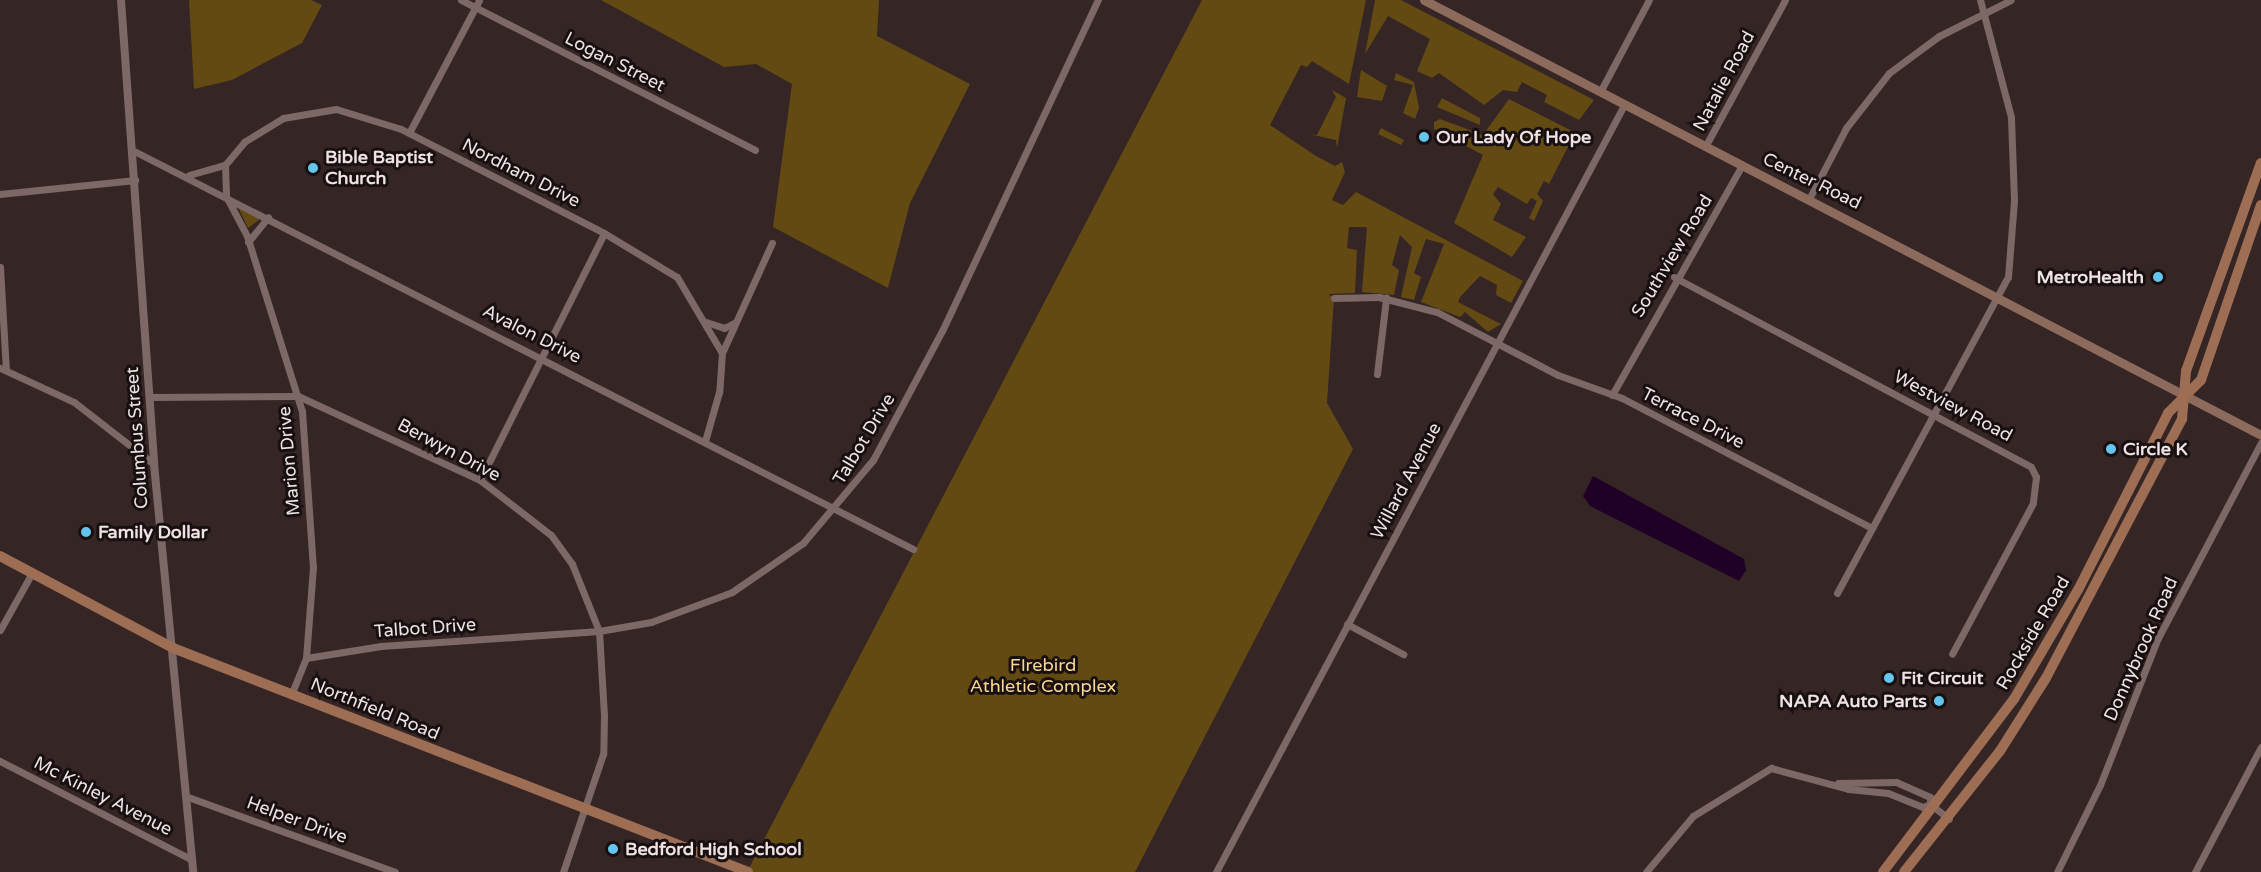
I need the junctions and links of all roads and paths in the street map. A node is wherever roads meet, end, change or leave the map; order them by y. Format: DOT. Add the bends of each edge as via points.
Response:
graph roads {
  1 [pos="121,0"];
  2 [pos="461,0"];
  3 [pos="1098,0"];
  4 [pos="1424,0"];
  5 [pos="1648,0"];
  6 [pos="1785,0"];
  7 [pos="1980,0"];
  8 [pos="2010,0"];
  9 [pos="477,4"];
  10 [pos="1984,12"];
  11 [pos="1600,92"];
  12 [pos="1624,105"];
  13 [pos="409,133"];
  14 [pos="1706,145"];
  15 [pos="755,150"];
  16 [pos="134,151"];
  17 [pos="2261,163"];
  18 [pos="225,165"];
  19 [pos="1742,165"];
  20 [pos="186,175"];
  21 [pos="135,180"];
  22 [pos="0,194"];
  23 [pos="226,196"];
  24 [pos="1810,197"];
  25 [pos="2261,205"];
  26 [pos="268,217"];
  27 [pos="604,233"];
  28 [pos="248,243"];
  29 [pos="772,243"];
  30 [pos="0,267"];
  31 [pos="1674,277"];
  32 [pos="1998,296"];
  33 [pos="1334,298"];
  34 [pos="1386,298"];
  35 [pos="706,322"];
  36 [pos="734,323"];
  37 [pos="1497,342"];
  38 [pos="722,353"];
  39 [pos="543,357"];
  40 [pos="3,369"];
  41 [pos="1377,374"];
  42 [pos="1612,394"];
  43 [pos="2184,395"];
  44 [pos="298,396"];
  45 [pos="150,398"];
  46 [pos="1934,412"];
  47 [pos="2261,435"];
  48 [pos="705,441"];
  49 [pos="2261,443"];
  50 [pos="154,464"];
  51 [pos="480,480"];
  52 [pos="837,509"];
  53 [pos="1872,528"];
  54 [pos="914,549"];
  55 [pos="0,556"];
  56 [pos="32,573"];
  57 [pos="1837,593"];
  58 [pos="1347,624"];
  59 [pos="0,630"];
  60 [pos="599,631"];
  61 [pos="173,648"];
  62 [pos="1402,654"];
  63 [pos="1952,654"];
  64 [pos="306,658"];
  65 [pos="292,693"];
  66 [pos="2261,747"];
  67 [pos="0,761"];
  68 [pos="1838,783"];
  69 [pos="188,797"];
  70 [pos="1933,806"];
  71 [pos="586,809"];
  72 [pos="1950,819"];
  73 [pos="191,859"];
  74 [pos="193,872"];
  75 [pos="395,872"];
  76 [pos="563,872"];
  77 [pos="748,872"];
  78 [pos="1216,872"];
  79 [pos="1646,872"];
  80 [pos="1883,872"];
  81 [pos="1904,872"];
  82 [pos="2057,872"];
  83 [pos="2195,872"];
  1 -- 16 [label="street, Columbus Street"];
  2 -- 9 [label="street, Logan Street"];
  3 -- 52 [label="street, Talbot Drive" via="942,331 873,460"];
  4 -- 11 [label="main road, Center Road"];
  5 -- 11 [label="street"];
  6 -- 14 [label="street, Natalie Road"];
  7 -- 10 [label="street"];
  8 -- 10 [label="street"];
  9 -- 13 [label="street"];
  9 -- 15 [label="street, Logan Street"];
  10 -- 24 [label="street" via="1908,57 1871,92"];
  10 -- 32 [label="street" via="2008,90 2014,162 2009,270"];
  11 -- 12 [label="main road, Center Road"];
  12 -- 14 [label="main road, Center Road"];
  12 -- 37 [label="street, Willard Avenue"];
  13 -- 18 [label="street, Nordham Drive" via="359,112 318,110 262,129"];
  13 -- 27 [label="street, Nordham Drive"];
  14 -- 19 [label="main road, Center Road"];
  16 -- 20 [label="street, Avalon Drive"];
  16 -- 21 [label="street, Columbus Street"];
  17 -- 43 [label="main road, Rockside Road" via="2186,371"];
  18 -- 20 [label="street, Nordham Drive"];
  18 -- 23 [label="street, Marion Drive"];
  19 -- 24 [label="main road, Center Road"];
  19 -- 31 [label="street, Southview Road" via="1707,231"];
  20 -- 23 [label="street, Avalon Drive"];
  21 -- 22 [label="street"];
  21 -- 45 [label="street, Columbus Street"];
  23 -- 26 [label="street, Avalon Drive"];
  23 -- 28 [label="street, Marion Drive"];
  24 -- 32 [label="main road, Center Road"];
  25 -- 43 [label="main road, Rockside Road" via="2222,330 2201,380"];
  26 -- 28 [label="street"];
  26 -- 39 [label="street, Avalon Drive"];
  27 -- 35 [label="street, Nordham Drive" via="677,277"];
  27 -- 39 [label="street"];
  28 -- 44 [label="street, Marion Drive"];
  29 -- 36 [label="street"];
  30 -- 40 [label="street"];
  31 -- 42 [label="street, Southview Road"];
  31 -- 46 [label="street, Westview Road"];
  32 -- 43 [label="main road, Center Road"];
  32 -- 46 [label="street"];
  33 -- 34 [label="street, Terrace Drive"];
  34 -- 37 [label="street, Terrace Drive" via="1437,312"];
  34 -- 41 [label="street"];
  35 -- 36 [label="street" via="719,327"];
  35 -- 38 [label="street, Nordham Drive"];
  36 -- 38 [label="street"];
  37 -- 42 [label="street, Terrace Drive" via="1558,375"];
  37 -- 58 [label="street, Willard Avenue"];
  38 -- 48 [label="street" via="718,400"];
  39 -- 48 [label="street, Avalon Drive"];
  39 -- 51 [label="street"];
  40 -- 50 [label="street" via="74,402"];
  42 -- 53 [label="street, Terrace Drive"];
  43 -- 47 [label="main road, Center Road"];
  43 -- 70 [label="main road, Rockside Road" via="2168,412 2078,590 2014,699"];
  43 -- 72 [label="main road, Rockside Road" via="2182,419 2046,678"];
  44 -- 45 [label="street, Berwyn Drive"];
  44 -- 51 [label="street, Berwyn Drive"];
  44 -- 64 [label="street, Marion Drive" via="313,567"];
  45 -- 50 [label="street, Columbus Street"];
  46 -- 53 [label="street"];
  46 -- 63 [label="street, Westview Road" via="2022,458 2036,477 2033,503"];
  48 -- 52 [label="street, Avalon Drive"];
  49 -- 82 [label="street, Donnybrook Road" via="2158,638 2100,785"];
  50 -- 61 [label="street, Columbus Street"];
  51 -- 60 [label="street, Berwyn Drive" via="551,535 572,564"];
  52 -- 54 [label="street, Avalon Drive"];
  52 -- 60 [label="street, Talbot Drive" via="785,557 732,592 651,622"];
  53 -- 57 [label="street"];
  55 -- 56 [label="main road, Northfield Road"];
  56 -- 59 [label="street"];
  56 -- 61 [label="main road, Northfield Road"];
  58 -- 62 [label="street"];
  58 -- 78 [label="street, Willard Avenue"];
  60 -- 64 [label="street, Talbot Drive" via="381,646"];
  60 -- 71 [label="street, Berwyn Drive" via="603,754"];
  61 -- 65 [label="main road, Northfield Road"];
  61 -- 69 [label="street, Columbus Street"];
  64 -- 65 [label="street, Marion Drive"];
  65 -- 71 [label="main road, Northfield Road"];
  66 -- 83 [label="street"];
  67 -- 73 [label="street, Mc Kinley Avenue"];
  68 -- 70 [label="street" via="1888,792 1923,807"];
  68 -- 70 [label="street" via="1896,782 1930,796"];
  68 -- 79 [label="street" via="1771,768 1758,772 1693,816 1668,840"];
  69 -- 73 [label="street, Columbus Street"];
  69 -- 75 [label="street, Helper Drive"];
  70 -- 72 [label="street"];
  70 -- 80 [label="main road, Rockside Road"];
  71 -- 76 [label="street, Berwyn Drive"];
  71 -- 77 [label="main road, Northfield Road"];
  72 -- 81 [label="main road, Rockside Road"];
  73 -- 74 [label="street, Columbus Street"];
}
